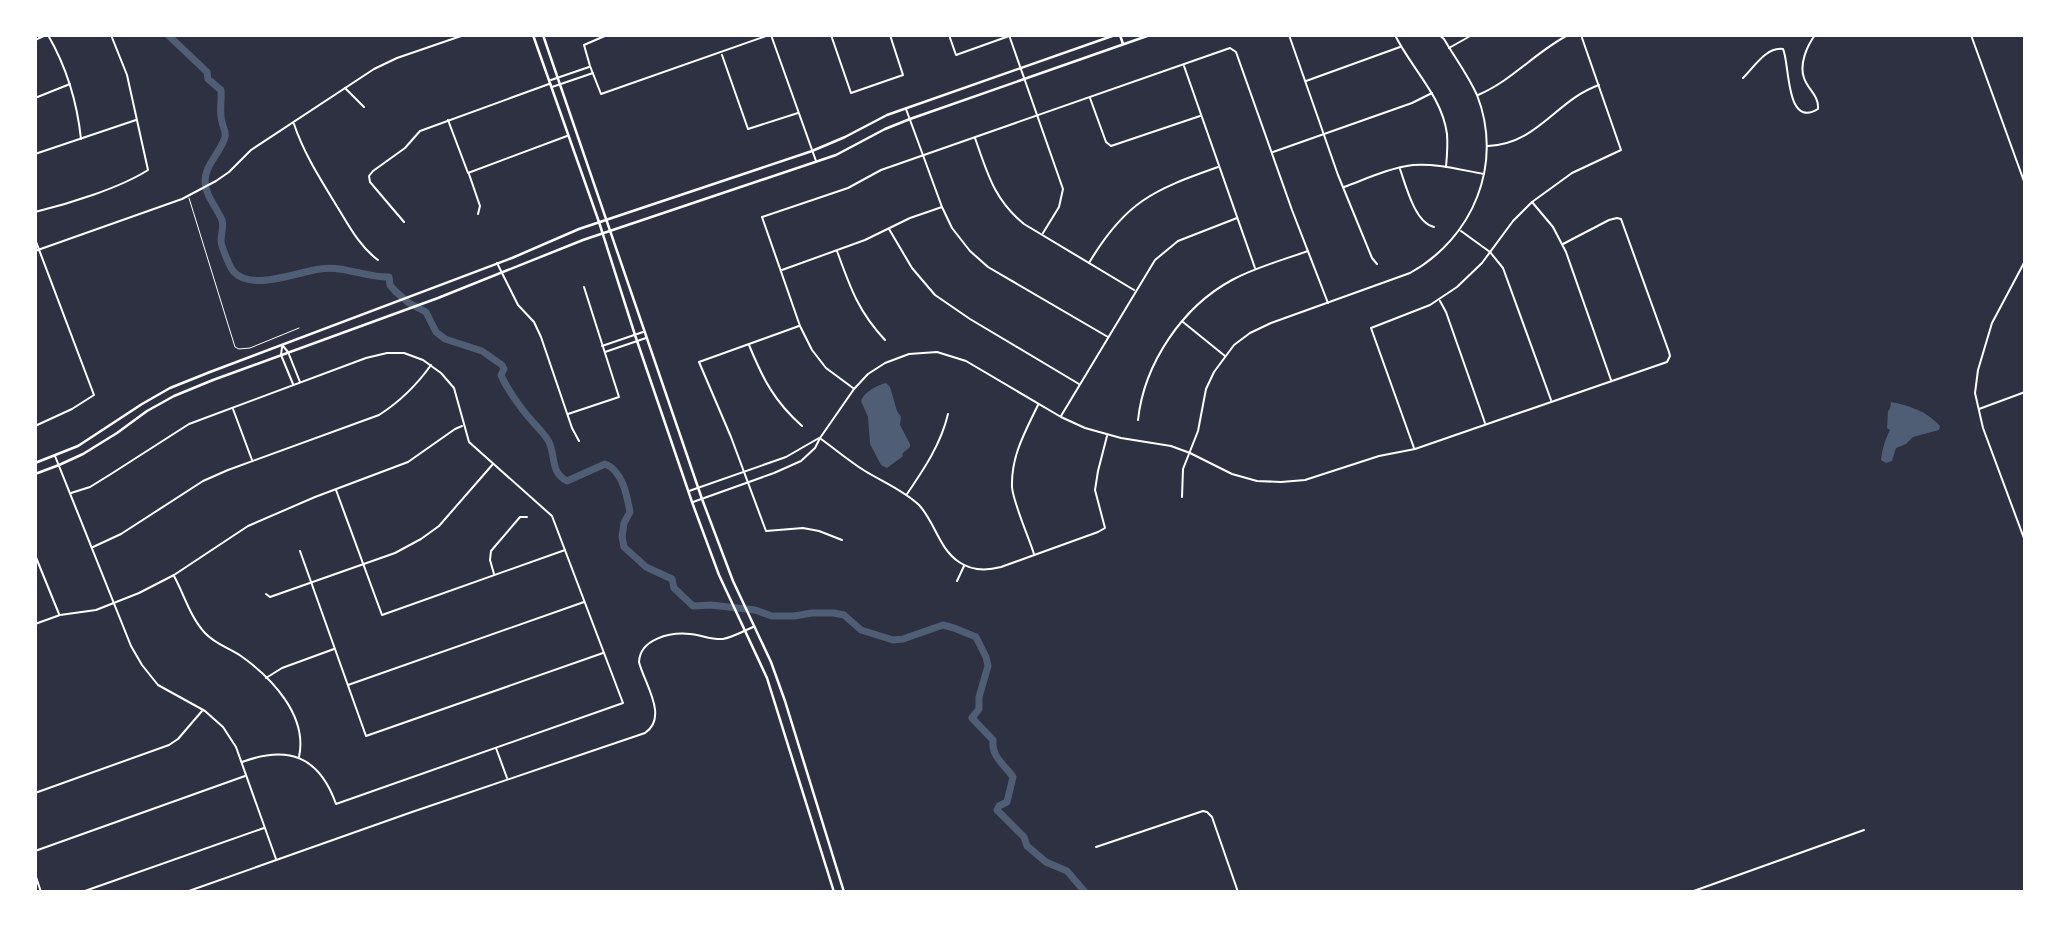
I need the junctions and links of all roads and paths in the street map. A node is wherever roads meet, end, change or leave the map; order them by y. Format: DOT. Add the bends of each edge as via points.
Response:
graph roads {
  1 [pos="47,35"];
  2 [pos="111,35"];
  3 [pos="464,35"];
  4 [pos="533,35"];
  5 [pos="543,35"];
  6 [pos="607,35"];
  7 [pos="770,35"];
  8 [pos="831,35"];
  9 [pos="890,35"];
  10 [pos="949,35"];
  11 [pos="1010,35"];
  12 [pos="1117,35"];
  13 [pos="1150,35"];
  14 [pos="1395,35"];
  15 [pos="1439,35"];
  16 [pos="1444,35"];
  17 [pos="1472,35"];
  18 [pos="1567,35"];
  19 [pos="1581,35"];
  20 [pos="1815,35"];
  21 [pos="1971,35"];
  22 [pos="1290,36"];
  23 [pos="1444,39"];
  24 [pos="35,40"];
  25 [pos="1123,44"];
  26 [pos="1401,46"];
  27 [pos="1449,48"];
  28 [pos="721,53"];
  29 [pos="1183,65"];
  30 [pos="590,66"];
  31 [pos="1022,68"];
  32 [pos="593,73"];
  33 [pos="558,78"];
  34 [pos="1743,78"];
  35 [pos="1026,79"];
  36 [pos="1306,81"];
  37 [pos="71,83"];
  38 [pos="550,84"];
  39 [pos="560,84"];
  40 [pos="1599,85"];
  41 [pos="345,88"];
  42 [pos="1432,93"];
  43 [pos="1477,96"];
  44 [pos="1090,97"];
  45 [pos="35,98"];
  46 [pos="363,107"];
  47 [pos="906,108"];
  48 [pos="799,112"];
  49 [pos="1038,115"];
  50 [pos="1201,116"];
  51 [pos="137,119"];
  52 [pos="448,120"];
  53 [pos="910,120"];
  54 [pos="294,122"];
  55 [pos="1324,134"];
  56 [pos="568,135"];
  57 [pos="975,137"];
  58 [pos="81,139"];
  59 [pos="1487,146"];
  60 [pos="812,151"];
  61 [pos="1272,153"];
  62 [pos="35,154"];
  63 [pos="922,156"];
  64 [pos="816,162"];
  65 [pos="1219,167"];
  66 [pos="1400,167"];
  67 [pos="1446,167"];
  68 [pos="468,173"];
  69 [pos="1485,174"];
  70 [pos="2025,184"];
  71 [pos="1343,187"];
  72 [pos="189,196"];
  73 [pos="670,198"];
  74 [pos="1532,202"];
  75 [pos="942,207"];
  76 [pos="674,209"];
  77 [pos="35,212"];
  78 [pos="478,214"];
  79 [pos="1237,218"];
  80 [pos="607,219"];
  81 [pos="404,222"];
  82 [pos="599,222"];
  83 [pos="1434,227"];
  84 [pos="889,229"];
  85 [pos="611,231"];
  86 [pos="1460,231"];
  87 [pos="602,234"];
  88 [pos="1042,235"];
  89 [pos="35,239"];
  90 [pos="1563,244"];
  91 [pos="39,250"];
  92 [pos="836,250"];
  93 [pos="1309,250"];
  94 [pos="35,251"];
  95 [pos="1490,252"];
  96 [pos="378,260"];
  97 [pos="2025,261"];
  98 [pos="1089,263"];
  99 [pos="497,264"];
  100 [pos="1377,264"];
  101 [pos="781,270"];
  102 [pos="1255,270"];
  103 [pos="501,274"];
  104 [pos="584,287"];
  105 [pos="1136,291"];
  106 [pos="1439,300"];
  107 [pos="1328,303"];
  108 [pos="1182,321"];
  109 [pos="800,326"];
  110 [pos="299,328"];
  111 [pos="644,331"];
  112 [pos="635,335"];
  113 [pos="1108,337"];
  114 [pos="646,338"];
  115 [pos="885,340"];
  116 [pos="637,341"];
  117 [pos="749,344"];
  118 [pos="282,346"];
  119 [pos="602,346"];
  120 [pos="288,352"];
  121 [pos="604,352"];
  122 [pos="281,355"];
  123 [pos="1225,356"];
  124 [pos="431,365"];
  125 [pos="1611,381"];
  126 [pos="300,383"];
  127 [pos="1080,384"];
  128 [pos="293,385"];
  129 [pos="853,389"];
  130 [pos="2025,393"];
  131 [pos="1551,402"];
  132 [pos="1039,404"];
  133 [pos="232,408"];
  134 [pos="1978,409"];
  135 [pos="567,414"];
  136 [pos="948,414"];
  137 [pos="1061,417"];
  138 [pos="1138,420"];
  139 [pos="1486,425"];
  140 [pos="35,426"];
  141 [pos="465,426"];
  142 [pos="802,426"];
  143 [pos="1107,435"];
  144 [pos="820,438"];
  145 [pos="579,441"];
  146 [pos="1415,449"];
  147 [pos="1190,453"];
  148 [pos="55,456"];
  149 [pos="252,461"];
  150 [pos="35,463"];
  151 [pos="493,464"];
  152 [pos="59,465"];
  153 [pos="744,471"];
  154 [pos="35,474"];
  155 [pos="748,482"];
  156 [pos="698,488"];
  157 [pos="336,489"];
  158 [pos="688,492"];
  159 [pos="71,494"];
  160 [pos="906,495"];
  161 [pos="1182,497"];
  162 [pos="702,499"];
  163 [pos="692,502"];
  164 [pos="527,517"];
  165 [pos="842,540"];
  166 [pos="2025,541"];
  167 [pos="93,548"];
  168 [pos="565,550"];
  169 [pos="300,551"];
  170 [pos="1034,554"];
  171 [pos="35,555"];
  172 [pos="37,565"];
  173 [pos="364,565"];
  174 [pos="964,565"];
  175 [pos="174,575"];
  176 [pos="495,575"];
  177 [pos="957,581"];
  178 [pos="311,583"];
  179 [pos="267,594"];
  180 [pos="584,602"];
  181 [pos="115,604"];
  182 [pos="60,615"];
  183 [pos="35,624"];
  184 [pos="754,627"];
  185 [pos="746,631"];
  186 [pos="335,649"];
  187 [pos="604,653"];
  188 [pos="266,678"];
  189 [pos="348,685"];
  190 [pos="203,710"];
  191 [pos="496,748"];
  192 [pos="298,759"];
  193 [pos="241,762"];
  194 [pos="246,776"];
  195 [pos="508,779"];
  196 [pos="35,793"];
  197 [pos="820,813"];
  198 [pos="811,816"];
  199 [pos="264,828"];
  200 [pos="1864,830"];
  201 [pos="1096,847"];
  202 [pos="35,851"];
  203 [pos="276,860"];
  204 [pos="35,874"];
  205 [pos="41,892"];
  206 [pos="82,892"];
  207 [pos="186,892"];
  208 [pos="834,892"];
  209 [pos="844,892"];
  210 [pos="1238,892"];
  211 [pos="1691,892"];
  1 -- 24 [label="street"];
  1 -- 37 [label="street"];
  2 -- 51 [label="street"];
  3 -- 41 [label="street" via="397,58"];
  4 -- 38 [label="main road"];
  5 -- 33 [label="main road"];
  6 -- 30 [label="street" via="584,45"];
  7 -- 28 [label="street"];
  7 -- 48 [label="street"];
  8 -- 9 [label="street" via="851,93 903,75"];
  10 -- 11 [label="street" via="956,55"];
  11 -- 31 [label="street"];
  12 -- 25 [label="main road"];
  12 -- 31 [label="main road"];
  13 -- 25 [label="main road"];
  14 -- 26 [label="street"];
  15 -- 23 [label="street"];
  16 -- 23 [label="street"];
  17 -- 27 [label="street"];
  18 -- 43 [label="street" via="1500,85"];
  19 -- 40 [label="street"];
  20 -- 34 [label="street" via="1803,71 1817,99 1814,111 1800,109 1791,98 1783,49 1768,51"];
  21 -- 70 [label="street"];
  22 -- 36 [label="street"];
  23 -- 27 [label="street"];
  25 -- 35 [label="main road"];
  26 -- 36 [label="street"];
  26 -- 42 [label="street"];
  27 -- 43 [label="street"];
  28 -- 32 [label="street" via="601,94"];
  28 -- 48 [label="street" via="748,129"];
  29 -- 44 [label="street"];
  29 -- 50 [label="street"];
  29 -- 61 [label="street" via="1235,50"];
  30 -- 32 [label="street"];
  30 -- 33 [label="street"];
  31 -- 35 [label="street"];
  31 -- 47 [label="main road"];
  32 -- 39 [label="street"];
  33 -- 38 [label="street"];
  33 -- 39 [label="main road"];
  35 -- 49 [label="street"];
  35 -- 53 [label="main road"];
  36 -- 55 [label="street"];
  37 -- 45 [label="street"];
  37 -- 58 [label="street"];
  38 -- 39 [label="street"];
  38 -- 52 [label="street"];
  38 -- 56 [label="main road"];
  39 -- 80 [label="main road"];
  40 -- 59 [label="street" via="1576,95 1521,137"];
  40 -- 74 [label="street" via="1621,150 1572,173"];
  41 -- 46 [label="street"];
  41 -- 54 [label="street"];
  42 -- 55 [label="street"];
  42 -- 67 [label="street" via="1447,132"];
  43 -- 59 [label="street"];
  44 -- 49 [label="street"];
  44 -- 50 [label="street" via="1109,146"];
  47 -- 53 [label="street"];
  47 -- 60 [label="main road"];
  48 -- 60 [label="street"];
  49 -- 57 [label="street"];
  49 -- 88 [label="street" via="1063,194"];
  50 -- 65 [label="street"];
  51 -- 58 [label="street"];
  51 -- 77 [label="street" via="148,170"];
  52 -- 68 [label="street"];
  52 -- 81 [label="street" via="420,131 370,173 370,182"];
  53 -- 63 [label="street"];
  53 -- 64 [label="main road"];
  54 -- 72 [label="street"];
  54 -- 96 [label="street" via="305,153 330,195 363,247"];
  55 -- 61 [label="street"];
  55 -- 71 [label="street"];
  56 -- 68 [label="street"];
  56 -- 82 [label="main road"];
  57 -- 63 [label="street"];
  57 -- 88 [label="street" via="999,199 1016,218"];
  58 -- 62 [label="street"];
  59 -- 69 [label="street"];
  60 -- 64 [label="street"];
  60 -- 73 [label="main road"];
  61 -- 93 [label="street"];
  63 -- 75 [label="street"];
  63 -- 101 [label="street" via="848,188 762,217"];
  64 -- 76 [label="main road"];
  65 -- 79 [label="street"];
  65 -- 98 [label="street" via="1170,184 1142,200 1111,229"];
  66 -- 67 [label="street"];
  66 -- 71 [label="street"];
  66 -- 83 [label="street" via="1415,208 1427,226"];
  67 -- 69 [label="street"];
  68 -- 78 [label="street" via="480,206"];
  69 -- 86 [label="street" via="1474,208"];
  71 -- 100 [label="street"];
  72 -- 91 [label="street"];
  72 -- 110 [label="lane" via="235,346 250,348"];
  73 -- 76 [label="main road"];
  73 -- 80 [label="main road"];
  74 -- 90 [label="street"];
  74 -- 95 [label="street"];
  75 -- 84 [label="street"];
  75 -- 113 [label="street" via="952,228 988,267"];
  76 -- 85 [label="main road"];
  79 -- 102 [label="street"];
  79 -- 105 [label="street" via="1173,244 1152,265"];
  80 -- 82 [label="main road"];
  80 -- 85 [label="main road"];
  82 -- 87 [label="main road"];
  82 -- 99 [label="main road"];
  84 -- 92 [label="street"];
  84 -- 127 [label="street" via="912,268 936,295"];
  85 -- 87 [label="main road"];
  85 -- 111 [label="main road"];
  86 -- 95 [label="street"];
  86 -- 107 [label="street" via="1436,256 1410,273"];
  87 -- 103 [label="main road"];
  87 -- 112 [label="main road"];
  88 -- 98 [label="street"];
  89 -- 91 [label="street"];
  90 -- 125 [label="street"];
  90 -- 125 [label="street" via="1595,226 1621,219 1669,352 1667,362"];
  91 -- 94 [label="street"];
  91 -- 140 [label="street" via="94,395"];
  92 -- 101 [label="street"];
  92 -- 115 [label="street" via="862,312"];
  93 -- 102 [label="street"];
  93 -- 107 [label="street"];
  95 -- 106 [label="street" via="1468,278"];
  95 -- 131 [label="street" via="1507,276"];
  97 -- 134 [label="street" via="1989,331 1976,382"];
  98 -- 105 [label="street"];
  99 -- 103 [label="street"];
  99 -- 118 [label="main road"];
  101 -- 109 [label="street"];
  102 -- 108 [label="street" via="1211,293"];
  103 -- 120 [label="main road"];
  103 -- 135 [label="street" via="534,323"];
  104 -- 119 [label="street"];
  105 -- 113 [label="street"];
  106 -- 139 [label="street"];
  106 -- 146 [label="street" via="1371,328"];
  107 -- 123 [label="street" via="1260,327"];
  108 -- 123 [label="street"];
  108 -- 138 [label="street" via="1150,373"];
  109 -- 117 [label="street"];
  109 -- 129 [label="street" via="818,358"];
  111 -- 112 [label="street"];
  111 -- 114 [label="main road"];
  112 -- 116 [label="main road"];
  112 -- 119 [label="street"];
  113 -- 127 [label="street"];
  114 -- 116 [label="street"];
  114 -- 156 [label="main road"];
  116 -- 121 [label="street"];
  116 -- 158 [label="main road"];
  117 -- 142 [label="street" via="771,393"];
  117 -- 153 [label="street" via="699,362"];
  118 -- 120 [label="street"];
  118 -- 122 [label="street"];
  118 -- 148 [label="main road" via="170,388"];
  119 -- 121 [label="street"];
  120 -- 122 [label="main road"];
  120 -- 126 [label="street"];
  121 -- 135 [label="street" via="619,397"];
  122 -- 128 [label="street"];
  122 -- 152 [label="main road" via="174,396"];
  123 -- 147 [label="street" via="1206,389"];
  124 -- 126 [label="street" via="404,353 387,353"];
  124 -- 141 [label="street" via="454,387"];
  124 -- 149 [label="street" via="401,401 379,415"];
  125 -- 131 [label="street"];
  126 -- 128 [label="street"];
  127 -- 137 [label="street"];
  128 -- 133 [label="street"];
  129 -- 132 [label="street" via="884,363 909,354 937,352 966,361"];
  129 -- 144 [label="street"];
  130 -- 134 [label="street"];
  131 -- 139 [label="street"];
  132 -- 137 [label="street"];
  132 -- 170 [label="street" via="1018,446 1012,490"];
  133 -- 149 [label="street"];
  133 -- 159 [label="street" via="189,424 90,487"];
  134 -- 166 [label="street"];
  135 -- 145 [label="street"];
  136 -- 160 [label="street" via="932,457"];
  137 -- 143 [label="street"];
  139 -- 146 [label="street"];
  141 -- 151 [label="street" via="469,442"];
  141 -- 157 [label="street" via="408,462"];
  143 -- 147 [label="street"];
  143 -- 170 [label="street" via="1095,490 1105,528"];
  144 -- 153 [label="street" via="786,457"];
  144 -- 155 [label="street" via="801,461"];
  144 -- 160 [label="street"];
  146 -- 147 [label="street" via="1317,477 1281,482 1232,474"];
  147 -- 161 [label="street" via="1182,475"];
  148 -- 150 [label="main road"];
  148 -- 152 [label="street"];
  149 -- 167 [label="street" via="203,481"];
  151 -- 168 [label="street" via="552,516"];
  151 -- 173 [label="street" via="439,526 395,553"];
  152 -- 154 [label="main road"];
  152 -- 159 [label="street"];
  153 -- 155 [label="street"];
  153 -- 156 [label="street"];
  155 -- 162 [label="street"];
  155 -- 165 [label="street" via="766,531 803,528"];
  156 -- 158 [label="street"];
  156 -- 162 [label="main road"];
  157 -- 173 [label="street"];
  157 -- 175 [label="street" via="248,526"];
  158 -- 163 [label="main road"];
  159 -- 167 [label="street"];
  160 -- 174 [label="street" via="926,513 950,554"];
  162 -- 163 [label="street"];
  162 -- 184 [label="main road"];
  163 -- 185 [label="main road"];
  164 -- 176 [label="street" via="520,517 491,551"];
  167 -- 181 [label="street"];
  168 -- 176 [label="street"];
  168 -- 180 [label="street"];
  169 -- 178 [label="street"];
  170 -- 174 [label="street" via="986,570"];
  171 -- 172 [label="street"];
  172 -- 182 [label="street"];
  173 -- 176 [label="street" via="382,615"];
  173 -- 178 [label="street"];
  174 -- 177 [label="street"];
  175 -- 181 [label="street"];
  175 -- 188 [label="street" via="202,631"];
  178 -- 179 [label="street" via="270,597"];
  178 -- 186 [label="street"];
  180 -- 187 [label="street"];
  180 -- 189 [label="street"];
  181 -- 182 [label="street"];
  181 -- 190 [label="street" via="131,646 158,685"];
  182 -- 183 [label="street"];
  184 -- 185 [label="street"];
  184 -- 197 [label="main road" via="785,701"];
  185 -- 195 [label="street" via="719,639 679,634 648,644 639,662 656,711 651,729"];
  185 -- 198 [label="main road" via="767,678"];
  186 -- 188 [label="street"];
  186 -- 189 [label="street"];
  187 -- 189 [label="street" via="366,736"];
  187 -- 191 [label="street" via="623,703"];
  188 -- 192 [label="street" via="300,727"];
  190 -- 193 [label="street" via="223,727"];
  190 -- 196 [label="street" via="169,745"];
  191 -- 192 [label="street" via="337,804 326,781 313,766"];
  191 -- 195 [label="street"];
  192 -- 193 [label="street" via="274,753"];
  193 -- 194 [label="street"];
  194 -- 199 [label="street"];
  194 -- 202 [label="street"];
  195 -- 203 [label="street"];
  197 -- 198 [label="main road"];
  197 -- 209 [label="main road"];
  198 -- 208 [label="main road"];
  199 -- 203 [label="street"];
  199 -- 206 [label="street"];
  200 -- 211 [label="street"];
  201 -- 210 [label="street" via="1207,811"];
  203 -- 207 [label="street"];
  204 -- 205 [label="street"];
}
